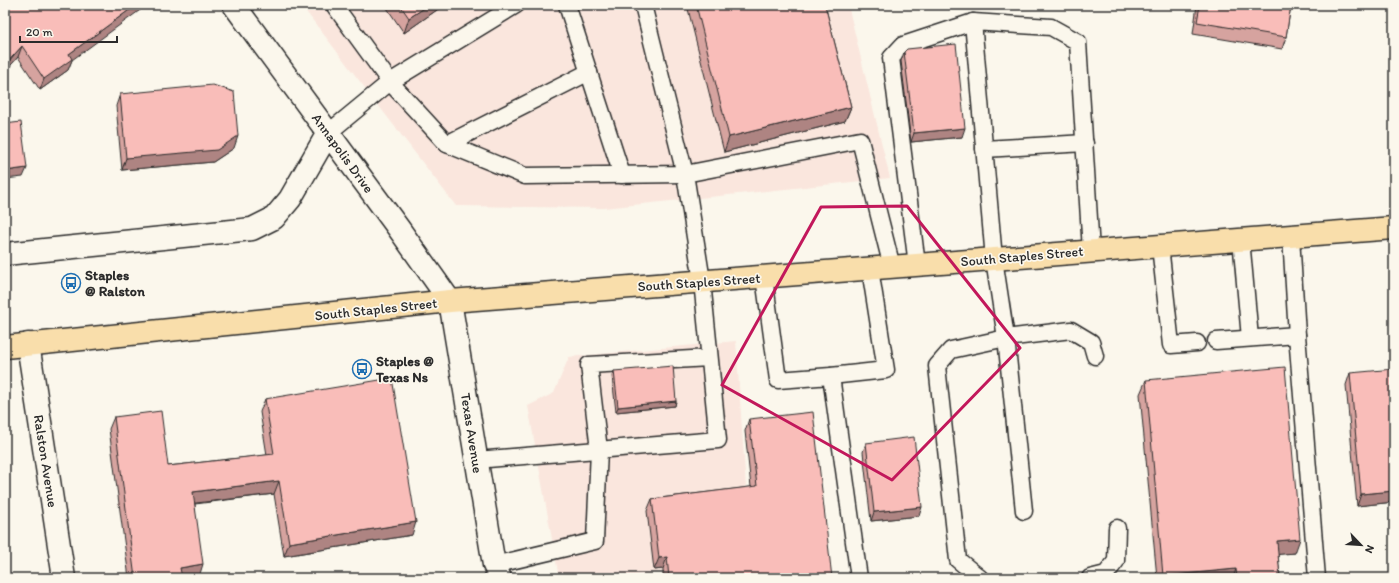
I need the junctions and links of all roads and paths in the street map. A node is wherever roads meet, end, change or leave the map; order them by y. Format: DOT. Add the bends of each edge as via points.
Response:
graph roads {
  1 [pos="234,5"];
  2 [pos="334,5"];
  3 [pos="516,5"];
  4 [pos="567,5"];
  5 [pos="643,5"];
  6 [pos="973,22"];
  7 [pos="589,72"];
  8 [pos="390,82"];
  9 [pos="328,133"];
  10 [pos="1085,143"];
  11 [pos="448,144"];
  12 [pos="984,149"];
  13 [pos="685,174"];
  14 [pos="622,175"];
  15 [pos="1394,228"];
  16 [pos="1291,236"];
  17 [pos="1242,239"];
  18 [pos="1160,246"];
  19 [pos="1091,251"];
  20 [pos="5,254"];
  21 [pos="994,259"];
  22 [pos="918,265"];
  23 [pos="892,266"];
  24 [pos="870,268"];
  25 [pos="764,277"];
  26 [pos="702,281"];
  27 [pos="450,301"];
  28 [pos="1298,335"];
  29 [pos="1006,338"];
  30 [pos="1250,338"];
  31 [pos="1216,341"];
  32 [pos="1197,343"];
  33 [pos="28,344"];
  34 [pos="5,347"];
  35 [pos="1095,356"];
  36 [pos="710,358"];
  37 [pos="831,376"];
  38 [pos="599,450"];
  39 [pos="476,460"];
  40 [pos="1024,511"];
  41 [pos="1117,528"];
  42 [pos="496,574"];
  43 [pos="64,578"];
  44 [pos="859,578"];
  45 [pos="980,578"];
  46 [pos="1090,578"];
  47 [pos="1317,578"];
  1 -- 9 [label="street, Annapolis Drive"];
  2 -- 8 [label="lane"];
  3 -- 8 [label="lane"];
  4 -- 7 [label="lane"];
  5 -- 13 [label="lane"];
  6 -- 10 [label="lane" via="1052,27 1078,42"];
  6 -- 12 [label="lane"];
  6 -- 22 [label="lane" via="903,45 891,58"];
  7 -- 11 [label="lane"];
  7 -- 14 [label="lane"];
  8 -- 9 [label="lane"];
  8 -- 11 [label="lane"];
  9 -- 20 [label="street" via="290,199 274,218 252,229"];
  9 -- 27 [label="street, Annapolis Drive"];
  10 -- 12 [label="lane"];
  10 -- 19 [label="lane"];
  11 -- 14 [label="lane" via="525,176"];
  12 -- 21 [label="lane"];
  13 -- 14 [label="lane"];
  13 -- 23 [label="lane" via="860,140"];
  13 -- 26 [label="lane"];
  15 -- 16 [label="main road, South Staples Street"];
  16 -- 17 [label="main road, South Staples Street"];
  16 -- 28 [label="lane"];
  17 -- 18 [label="main road, South Staples Street"];
  17 -- 30 [label="lane"];
  18 -- 19 [label="main road, South Staples Street"];
  18 -- 32 [label="lane" via="1171,345"];
  19 -- 21 [label="main road, South Staples Street"];
  21 -- 22 [label="main road, South Staples Street"];
  21 -- 29 [label="lane"];
  22 -- 23 [label="main road, South Staples Street"];
  23 -- 24 [label="main road, South Staples Street"];
  24 -- 25 [label="main road, South Staples Street"];
  24 -- 37 [label="lane" via="886,370"];
  25 -- 26 [label="main road, South Staples Street"];
  25 -- 37 [label="lane" via="778,380"];
  26 -- 27 [label="main road, South Staples Street"];
  26 -- 36 [label="lane"];
  27 -- 33 [label="main road, South Staples Street"];
  27 -- 39 [label="street, Texas Avenue"];
  28 -- 30 [label="lane"];
  28 -- 47 [label="lane"];
  29 -- 35 [label="lane" via="1072,330 1091,342"];
  29 -- 40 [label="lane"];
  29 -- 45 [label="lane" via="951,350 937,366 958,560"];
  30 -- 31 [label="lane"];
  33 -- 34 [label="main road, South Staples Street"];
  33 -- 43 [label="street, Ralston Avenue"];
  36 -- 38 [label="lane" via="718,440"];
  36 -- 38 [label="lane" via="589,365"];
  37 -- 44 [label="lane"];
  38 -- 39 [label="lane"];
  38 -- 42 [label="lane" via="595,541"];
  39 -- 42 [label="street, Texas Avenue"];
  41 -- 46 [label="lane" via="1116,561 1106,574"];
}
